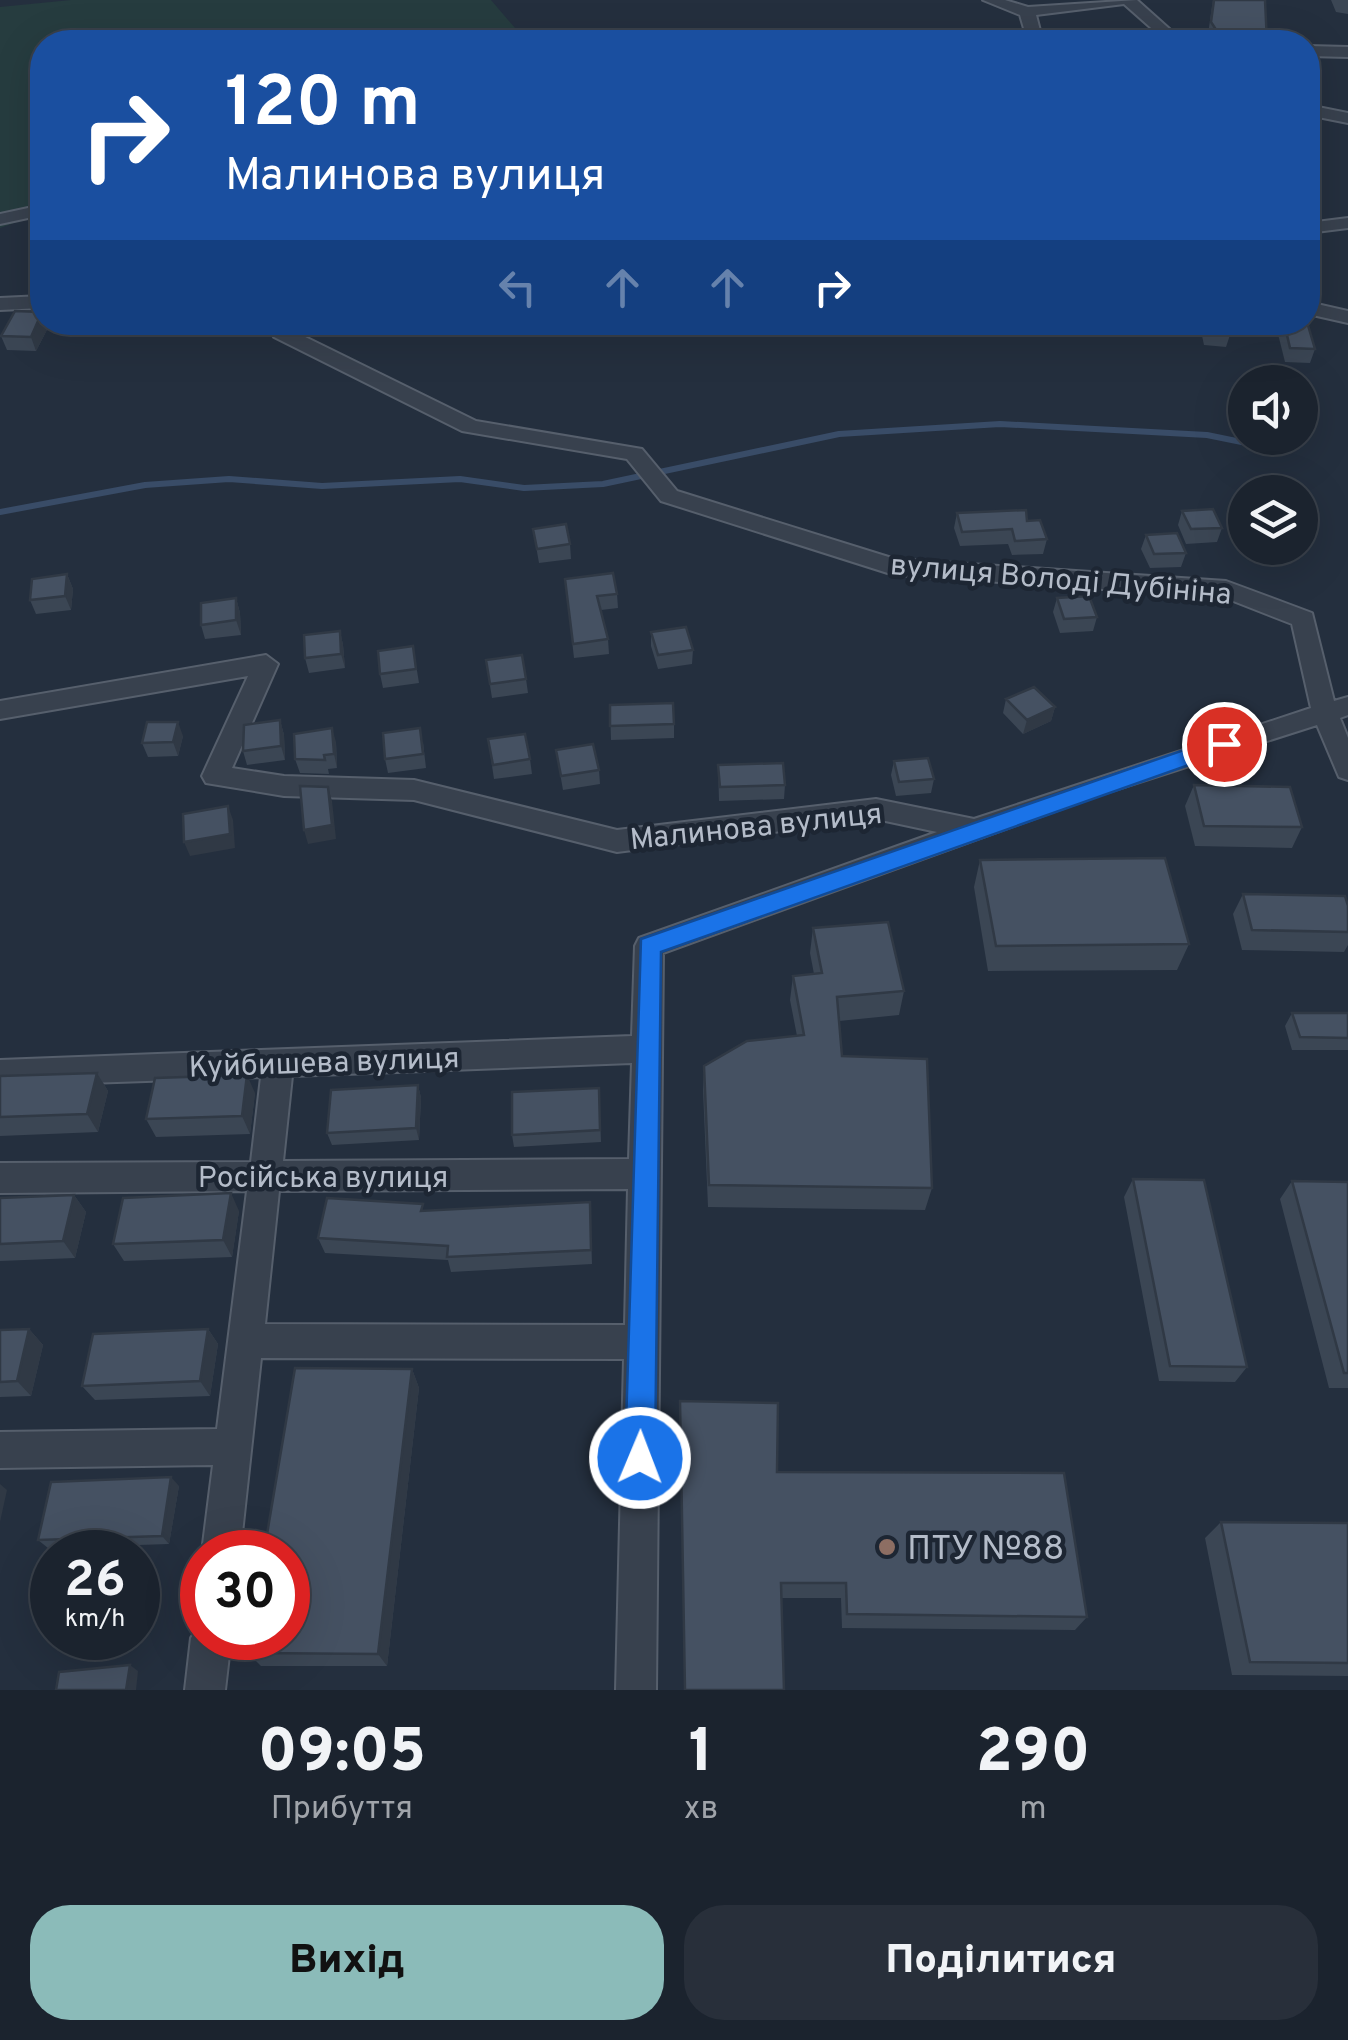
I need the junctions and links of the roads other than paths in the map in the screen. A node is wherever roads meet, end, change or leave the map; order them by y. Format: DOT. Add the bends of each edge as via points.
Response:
graph roads {
  1 [pos="990,0"];
  2 [pos="1125,0"];
  3 [pos="1027,12"];
  4 [pos="1032,30"];
  5 [pos="1161,30"];
  6 [pos="1320,51"];
  7 [pos="1348,52"];
  8 [pos="1320,112"];
  9 [pos="1348,118"];
  10 [pos="30,213"];
  11 [pos="0,220"];
  12 [pos="1348,223"];
  13 [pos="1320,226"];
  14 [pos="30,303"];
  15 [pos="0,304"];
  16 [pos="1320,310"];
  17 [pos="1348,316"];
  18 [pos="288,335"];
  19 [pos="1336,709"];
  20 [pos="0,710"];
  21 [pos="1348,770"];
  22 [pos="975,829"];
  23 [pos="648,1049"];
  24 [pos="278,1064"];
  25 [pos="0,1072"];
  26 [pos="645,1174"];
  27 [pos="265,1177"];
  28 [pos="0,1178"];
  29 [pos="246,1341"];
  30 [pos="642,1342"];
  31 [pos="234,1447"];
  32 [pos="0,1450"];
  33 [pos="224,1530"];
  34 [pos="208,1660"];
  35 [pos="205,1690"];
  36 [pos="636,1690"];
  1 -- 3 [label="street"];
  2 -- 3 [label="street"];
  2 -- 5 [label="street"];
  3 -- 4 [label="street"];
  6 -- 7 [label="street"];
  8 -- 9 [label="street"];
  10 -- 11 [label="street"];
  12 -- 13 [label="street"];
  14 -- 15 [label="street"];
  16 -- 17 [label="street"];
  18 -- 19 [label="street, вулиця Володі Дубініна" via="470,426 634,454 669,496 894,567 1226,588 1303,619"];
  19 -- 21 [label="street"];
  19 -- 22 [label="street, Малинова вулиця"];
  20 -- 22 [label="street, Малинова вулиця" via="266,664 215,776 284,786 414,790 617,840 876,809"];
  22 -- 23 [label="street, Малинова вулиця" via="650,946"];
  23 -- 24 [label="street, Куйбишева вулиця"];
  23 -- 26 [label="street, Малинова вулиця"];
  24 -- 25 [label="street, Куйбишева вулиця"];
  24 -- 27 [label="street"];
  26 -- 27 [label="street, Російська вулиця"];
  26 -- 30 [label="street, Малинова вулиця"];
  27 -- 28 [label="street, Російська вулиця"];
  27 -- 29 [label="street"];
  29 -- 30 [label="street"];
  29 -- 31 [label="street"];
  30 -- 36 [label="street, Малинова вулиця"];
  31 -- 32 [label="street"];
  31 -- 33 [label="street"];
  34 -- 35 [label="street"];
}
